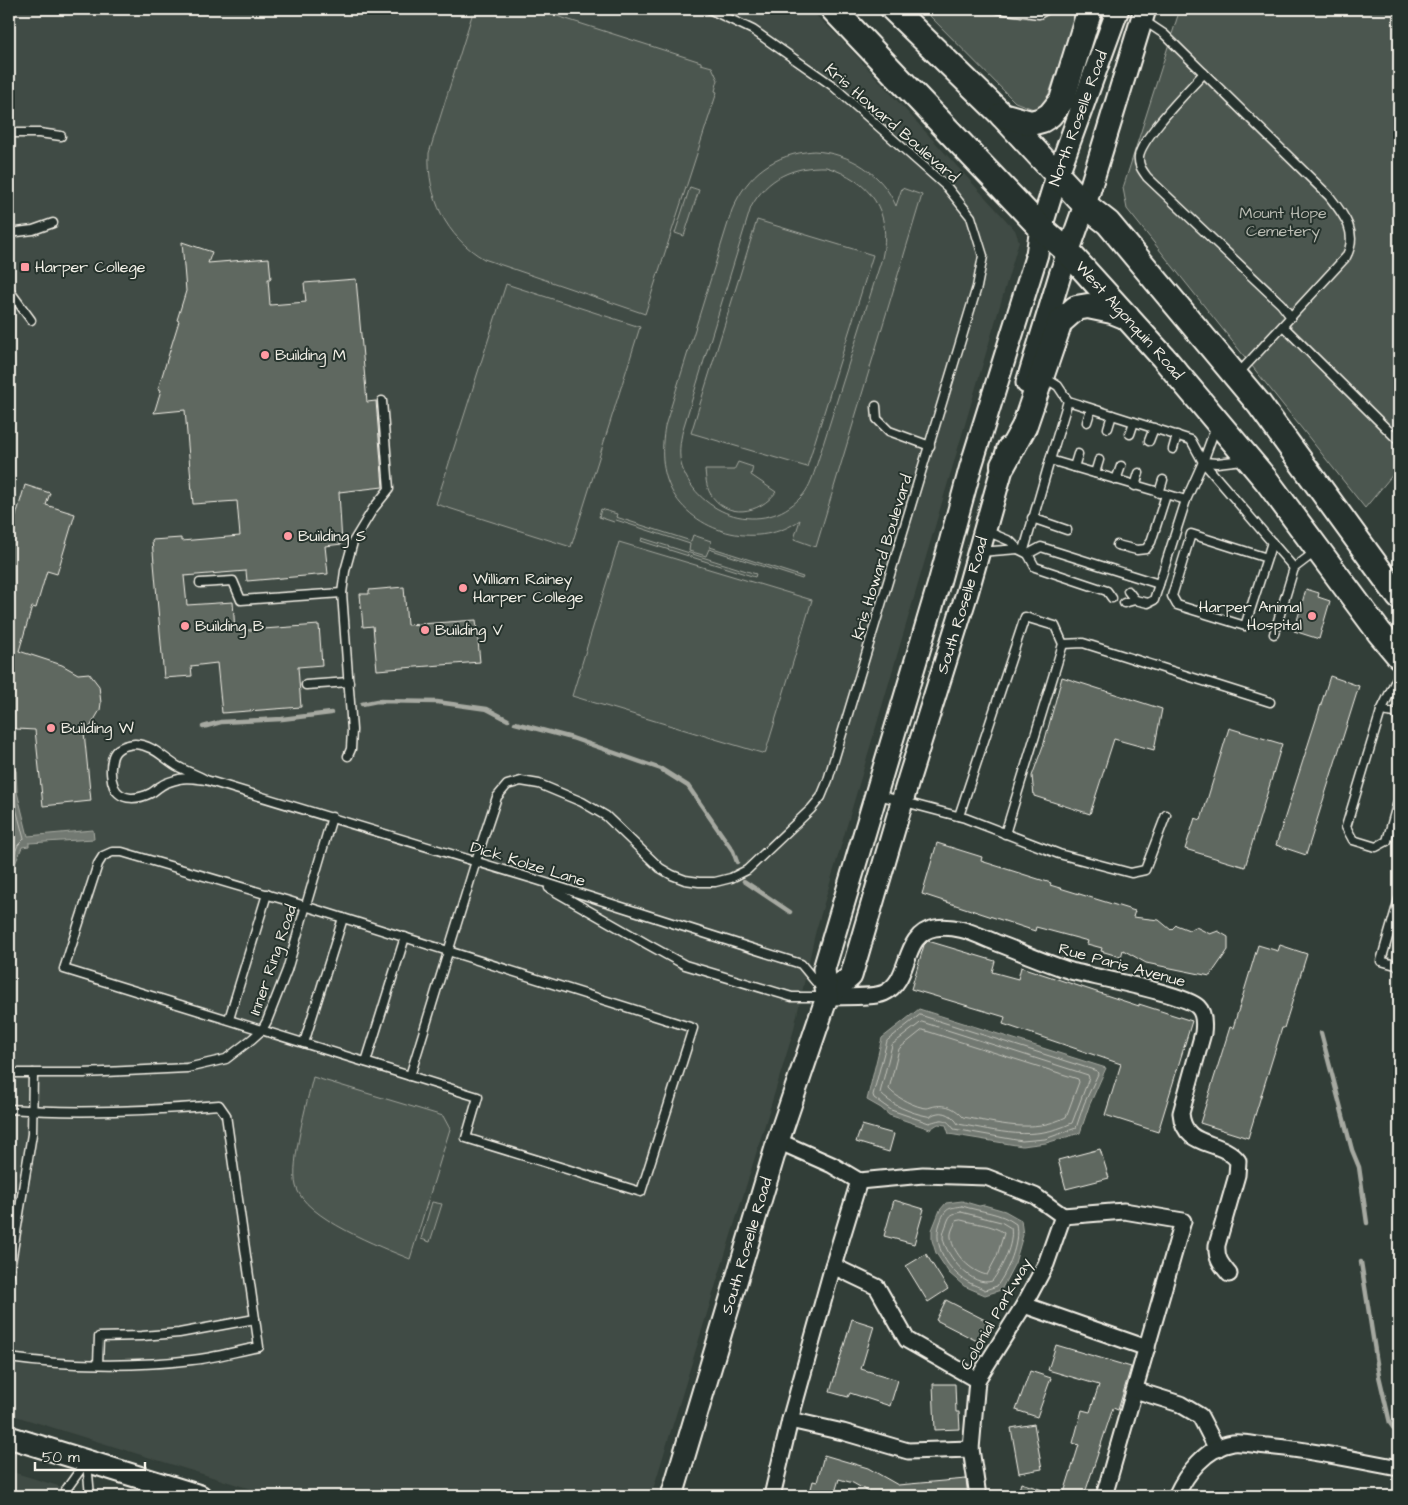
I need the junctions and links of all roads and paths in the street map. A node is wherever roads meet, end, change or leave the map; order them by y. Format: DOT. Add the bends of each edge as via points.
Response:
graph roads {
  1 [pos="709,9"];
  2 [pos="833,9"];
  3 [pos="893,9"];
  4 [pos="998,9"];
  5 [pos="1048,9"];
  6 [pos="1090,9"];
  7 [pos="1118,9"];
  8 [pos="1143,14"];
  9 [pos="1204,73"];
  10 [pos="1002,116"];
  11 [pos="14,132"];
  12 [pos="61,136"];
  13 [pos="1057,176"];
  14 [pos="1085,204"];
  15 [pos="53,223"];
  16 [pos="1041,228"];
  17 [pos="9,232"];
  18 [pos="1068,252"];
  19 [pos="9,290"];
  20 [pos="1127,317"];
  21 [pos="1291,317"];
  22 [pos="31,320"];
  23 [pos="1282,326"];
  24 [pos="1041,376"];
  25 [pos="1236,376"];
  26 [pos="382,401"];
  27 [pos="1068,401"];
  28 [pos="876,406"];
  29 [pos="1092,409"];
  30 [pos="1112,415"];
  31 [pos="1087,422"];
  32 [pos="1134,422"];
  33 [pos="1217,422"];
  34 [pos="1108,428"];
  35 [pos="1154,428"];
  36 [pos="1130,434"];
  37 [pos="1177,436"];
  38 [pos="1399,441"];
  39 [pos="1150,442"];
  40 [pos="930,446"];
  41 [pos="1172,449"];
  42 [pos="1078,454"];
  43 [pos="1050,460"];
  44 [pos="1099,460"];
  45 [pos="1249,460"];
  46 [pos="1203,462"];
  47 [pos="1003,465"];
  48 [pos="1121,466"];
  49 [pos="1074,467"];
  50 [pos="1095,473"];
  51 [pos="1139,473"];
  52 [pos="1116,480"];
  53 [pos="1163,480"];
  54 [pos="1135,486"];
  55 [pos="1162,494"];
  56 [pos="1186,500"];
  57 [pos="1032,518"];
  58 [pos="1068,530"];
  59 [pos="985,531"];
  60 [pos="1272,542"];
  61 [pos="1117,545"];
  62 [pos="1319,549"];
  63 [pos="1023,551"];
  64 [pos="979,552"];
  65 [pos="1267,558"];
  66 [pos="1294,568"];
  67 [pos="200,583"];
  68 [pos="1159,584"];
  69 [pos="1116,587"];
  70 [pos="1107,591"];
  71 [pos="1128,591"];
  72 [pos="342,592"];
  73 [pos="1399,596"];
  74 [pos="1112,598"];
  75 [pos="1135,600"];
  76 [pos="1124,602"];
  77 [pos="1274,634"];
  78 [pos="1063,644"];
  79 [pos="1399,656"];
  80 [pos="1399,674"];
  81 [pos="349,682"];
  82 [pos="306,685"];
  83 [pos="1270,702"];
  84 [pos="1381,711"];
  85 [pos="1399,719"];
  86 [pos="348,756"];
  87 [pos="206,780"];
  88 [pos="876,794"];
  89 [pos="1399,798"];
  90 [pos="903,802"];
  91 [pos="1166,815"];
  92 [pos="959,816"];
  93 [pos="332,817"];
  94 [pos="1005,834"];
  95 [pos="475,862"];
  96 [pos="537,880"];
  97 [pos="267,894"];
  98 [pos="1399,899"];
  99 [pos="306,906"];
  100 [pos="343,918"];
  101 [pos="405,937"];
  102 [pos="448,951"];
  103 [pos="1399,966"];
  104 [pos="827,997"];
  105 [pos="229,1019"];
  106 [pos="262,1030"];
  107 [pos="304,1043"];
  108 [pos="366,1062"];
  109 [pos="9,1073"];
  110 [pos="33,1073"];
  111 [pos="410,1076"];
  112 [pos="9,1109"];
  113 [pos="32,1111"];
  114 [pos="778,1141"];
  115 [pos="859,1181"];
  116 [pos="1063,1216"];
  117 [pos="833,1266"];
  118 [pos="1229,1274"];
  119 [pos="9,1275"];
  120 [pos="1024,1305"];
  121 [pos="255,1319"];
  122 [pos="1147,1348"];
  123 [pos="9,1358"];
  124 [pos="98,1364"];
  125 [pos="977,1380"];
  126 [pos="1135,1390"];
  127 [pos="790,1420"];
  128 [pos="9,1437"];
  129 [pos="971,1449"];
  130 [pos="1217,1449"];
  131 [pos="87,1461"];
  132 [pos="1399,1468"];
  133 [pos="64,1496"];
  134 [pos="90,1496"];
  135 [pos="200,1496"];
  136 [pos="672,1496"];
  137 [pos="772,1496"];
  138 [pos="978,1496"];
  139 [pos="1104,1496"];
  140 [pos="1176,1496"];
  1 -- 40 [label="lane, Kris Howard Boulevard" via="753,30 832,86 948,187 971,217 983,256 977,287"];
  2 -- 16 [label="main road, West Algonquin Road"];
  3 -- 10 [label="main road"];
  4 -- 5 [label="lane" via="1039,14"];
  6 -- 10 [label="main road" via="1062,100 1050,115 1032,123"];
  7 -- 13 [label="main road, North Roselle Road"];
  8 -- 9 [label="lane"];
  8 -- 14 [label="main road, North Roselle Road"];
  9 -- 21 [label="lane" via="1328,196 1349,225 1352,242 1346,257"];
  9 -- 21 [label="lane" via="1146,139 1139,163 1147,177"];
  10 -- 13 [label="main road"];
  11 -- 12 [label="lane"];
  13 -- 14 [label="main road"];
  13 -- 16 [label="main road, North Roselle Road"];
  14 -- 18 [label="main road, South Roselle Road"];
  14 -- 25 [label="main road" via="1108,223"];
  15 -- 17 [label="lane" via="33,230"];
  16 -- 18 [label="main road, West Algonquin Road"];
  16 -- 88 [label="main road, South Roselle Road" via="1037,254 971,466"];
  18 -- 20 [label="main road, West Algonquin Road"];
  18 -- 47 [label="main road, South Roselle Road"];
  19 -- 22 [label="lane"];
  20 -- 24 [label="main road" via="1088,306 1069,312 1060,322"];
  20 -- 33 [label="main road, West Algonquin Road"];
  21 -- 23 [label="lane"];
  23 -- 25 [label="lane"];
  23 -- 38 [label="lane"];
  24 -- 27 [label="lane" via="1058,386"];
  24 -- 47 [label="main road" via="1024,427"];
  25 -- 73 [label="main road"];
  26 -- 72 [label="lane" via="389,489 352,542"];
  27 -- 29 [label="lane"];
  27 -- 43 [label="lane"];
  28 -- 40 [label="lane" via="877,419 889,431"];
  29 -- 30 [label="lane"];
  29 -- 31 [label="lane"];
  30 -- 32 [label="lane"];
  30 -- 34 [label="lane"];
  32 -- 35 [label="lane"];
  32 -- 36 [label="lane"];
  33 -- 45 [label="main road, West Algonquin Road"];
  33 -- 46 [label="lane"];
  35 -- 37 [label="lane"];
  35 -- 39 [label="lane"];
  37 -- 41 [label="lane"];
  37 -- 46 [label="lane" via="1191,440"];
  40 -- 95 [label="lane, Kris Howard Boulevard" via="828,780 811,809 747,870 715,882 685,880 672,875 660,868 606,816 557,790 521,781 507,785 497,797"];
  42 -- 49 [label="lane"];
  43 -- 49 [label="lane"];
  43 -- 57 [label="lane"];
  44 -- 50 [label="lane"];
  45 -- 46 [label="lane"];
  45 -- 62 [label="main road, West Algonquin Road"];
  46 -- 56 [label="lane"];
  46 -- 60 [label="lane"];
  47 -- 59 [label="main road, South Roselle Road"];
  48 -- 52 [label="lane"];
  49 -- 50 [label="lane"];
  50 -- 52 [label="lane"];
  51 -- 54 [label="lane"];
  52 -- 54 [label="lane"];
  53 -- 55 [label="lane"];
  54 -- 55 [label="lane"];
  55 -- 56 [label="lane"];
  55 -- 61 [label="lane" via="1151,542 1146,549"];
  56 -- 68 [label="lane"];
  57 -- 58 [label="lane"];
  57 -- 63 [label="lane"];
  59 -- 63 [label="lane" via="1010,541"];
  59 -- 64 [label="main road, South Roselle Road"];
  60 -- 65 [label="lane"];
  60 -- 66 [label="lane"];
  62 -- 66 [label="lane"];
  62 -- 79 [label="main road, West Algonquin Road"];
  63 -- 64 [label="lane"];
  63 -- 68 [label="lane" via="1041,547"];
  63 -- 70 [label="lane" via="1035,567"];
  64 -- 90 [label="main road, South Roselle Road"];
  65 -- 65 [label="lane" via="1191,534 1172,596 1177,605 1245,626"];
  66 -- 77 [label="lane"];
  67 -- 72 [label="lane" via="233,581 241,600"];
  68 -- 75 [label="lane" via="1154,600 1148,604"];
  69 -- 70 [label="lane"];
  70 -- 74 [label="lane"];
  71 -- 75 [label="lane"];
  72 -- 81 [label="lane"];
  75 -- 76 [label="lane"];
  78 -- 83 [label="lane" via="1083,643"];
  78 -- 92 [label="lane" via="1055,626 1025,617"];
  78 -- 94 [label="lane"];
  80 -- 84 [label="lane"];
  81 -- 82 [label="lane"];
  81 -- 86 [label="lane" via="352,730"];
  84 -- 85 [label="lane" via="1395,713"];
  84 -- 89 [label="lane" via="1346,827 1353,840 1376,847 1387,841"];
  87 -- 87 [label="lane" via="144,745 125,745 116,751 112,760 115,790 128,798 138,798 154,792 161,785 182,779"];
  87 -- 93 [label="lane, Dick Kolze Lane"];
  88 -- 90 [label="lane"];
  88 -- 104 [label="main road, South Roselle Road" via="824,970"];
  90 -- 92 [label="lane"];
  90 -- 104 [label="main road, South Roselle Road" via="851,976"];
  91 -- 94 [label="lane" via="1145,870 1131,873 1058,854"];
  92 -- 94 [label="lane"];
  93 -- 95 [label="lane, Dick Kolze Lane"];
  93 -- 99 [label="lane, Inner Ring Road"];
  95 -- 96 [label="lane, Dick Kolze Lane"];
  95 -- 102 [label="lane, Kris Howard Boulevard"];
  96 -- 104 [label="lane" via="685,965 792,997"];
  96 -- 104 [label="lane, Dick Kolze Lane" via="801,964"];
  97 -- 99 [label="lane"];
  97 -- 105 [label="lane"];
  97 -- 105 [label="lane" via="122,852 112,852 103,856 98,864 64,969"];
  98 -- 103 [label="lane" via="1381,961"];
  99 -- 100 [label="lane"];
  99 -- 106 [label="lane, Inner Ring Road" via="284,979"];
  100 -- 101 [label="lane"];
  100 -- 107 [label="lane"];
  101 -- 102 [label="lane"];
  101 -- 108 [label="lane"];
  102 -- 111 [label="lane, Kris Howard Boulevard"];
  102 -- 111 [label="lane" via="693,1028 642,1192 466,1138 478,1097"];
  104 -- 114 [label="main road, South Roselle Road"];
  104 -- 118 [label="street, Rue Paris Avenue" via="883,994 896,985 918,936 948,926 966,930 1061,968 1188,1001 1199,1008 1204,1032 1181,1113 1182,1123 1192,1138 1233,1154 1238,1161 1217,1245 1217,1256"];
  105 -- 106 [label="lane"];
  106 -- 107 [label="lane"];
  106 -- 110 [label="lane, Inner Ring Road" via="226,1059 187,1068"];
  107 -- 108 [label="lane"];
  108 -- 111 [label="lane"];
  109 -- 110 [label="lane, Inner Ring Road"];
  110 -- 113 [label="lane"];
  112 -- 113 [label="lane"];
  113 -- 119 [label="lane" via="32,1134"];
  113 -- 121 [label="lane" via="219,1105 226,1114"];
  114 -- 115 [label="street"];
  114 -- 136 [label="main road, South Roselle Road"];
  115 -- 116 [label="street" via="923,1175 986,1177 1035,1196"];
  115 -- 117 [label="street"];
  116 -- 120 [label="street, Colonial Parkway" via="1046,1264"];
  116 -- 122 [label="street" via="1124,1211 1183,1221"];
  117 -- 125 [label="street" via="878,1287 907,1340"];
  117 -- 127 [label="street"];
  120 -- 122 [label="street"];
  120 -- 125 [label="street, Colonial Parkway"];
  121 -- 124 [label="lane" via="179,1333 99,1337"];
  121 -- 124 [label="lane" via="259,1347 192,1360"];
  122 -- 126 [label="street"];
  123 -- 124 [label="lane"];
  125 -- 129 [label="street, Colonial Parkway"];
  126 -- 130 [label="street" via="1180,1404 1200,1416"];
  126 -- 139 [label="street"];
  127 -- 129 [label="street" via="908,1451"];
  127 -- 137 [label="street"];
  128 -- 131 [label="main road"];
  129 -- 138 [label="street, Colonial Parkway"];
  130 -- 132 [label="street" via="1233,1443 1303,1450"];
  130 -- 140 [label="street" via="1196,1464"];
  131 -- 133 [label="lane"];
  131 -- 134 [label="lane"];
  131 -- 135 [label="main road"];
}
